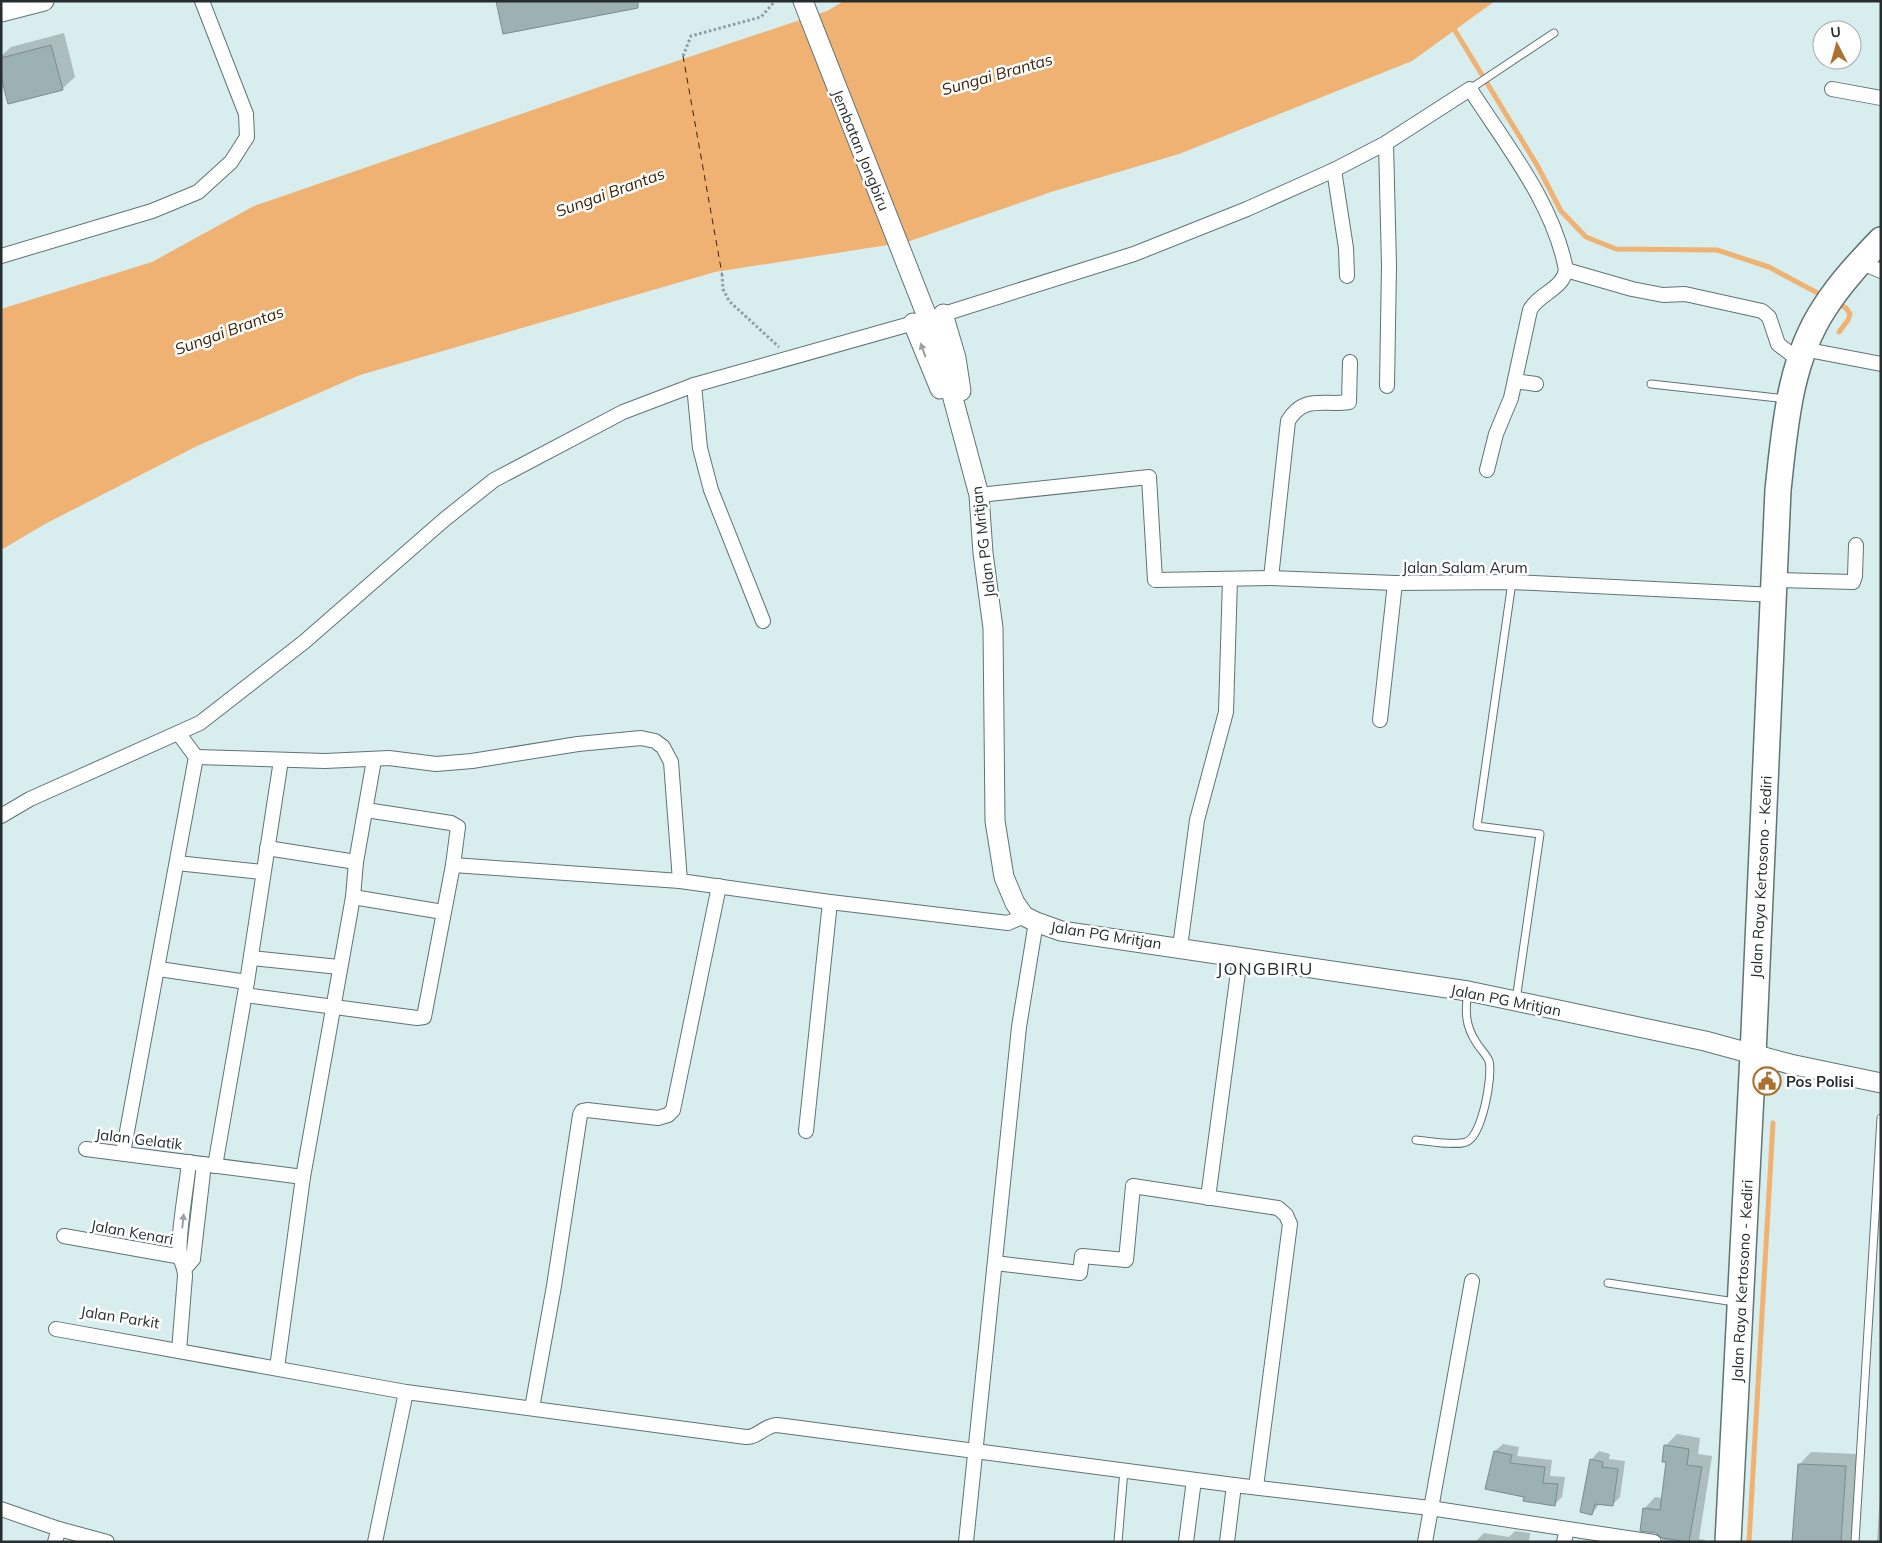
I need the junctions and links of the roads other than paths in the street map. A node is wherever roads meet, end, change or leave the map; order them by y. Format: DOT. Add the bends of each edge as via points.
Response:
graph roads {
  1 [pos="44,1"];
  2 [pos="202,1"];
  3 [pos="803,2"];
  4 [pos="1,12"];
  5 [pos="1554,33"];
  6 [pos="1832,89"];
  7 [pos="1470,90"];
  8 [pos="1881,98"];
  9 [pos="1386,143"];
  10 [pos="1334,170"];
  11 [pos="1881,240"];
  12 [pos="1,256"];
  13 [pos="1566,270"];
  14 [pos="1863,270"];
  15 [pos="1347,276"];
  16 [pos="920,297"];
  17 [pos="928,319"];
  18 [pos="1801,355"];
  19 [pos="1350,362"];
  20 [pos="1881,364"];
  21 [pos="1515,381"];
  22 [pos="1536,384"];
  23 [pos="1651,384"];
  24 [pos="694,385"];
  25 [pos="1387,386"];
  26 [pos="1790,399"];
  27 [pos="1488,470"];
  28 [pos="979,495"];
  29 [pos="1856,545"];
  30 [pos="1271,578"];
  31 [pos="1230,579"];
  32 [pos="1395,582"];
  33 [pos="1512,582"];
  34 [pos="1775,587"];
  35 [pos="764,621"];
  36 [pos="1380,720"];
  37 [pos="178,734"];
  38 [pos="196,758"];
  39 [pos="281,760"];
  40 [pos="374,760"];
  41 [pos="366,810"];
  42 [pos="1,816"];
  43 [pos="267,848"];
  44 [pos="356,862"];
  45 [pos="177,863"];
  46 [pos="453,865"];
  47 [pos="262,872"];
  48 [pos="680,881"];
  49 [pos="719,886"];
  50 [pos="353,897"];
  51 [pos="830,902"];
  52 [pos="443,912"];
  53 [pos="1030,919"];
  54 [pos="1180,947"];
  55 [pos="1240,957"];
  56 [pos="251,958"];
  57 [pos="159,968"];
  58 [pos="339,968"];
  59 [pos="246,989"];
  60 [pos="1468,991"];
  61 [pos="1516,1001"];
  62 [pos="332,1006"];
  63 [pos="1753,1055"];
  64 [pos="1881,1083"];
  65 [pos="1881,1118"];
  66 [pos="806,1131"];
  67 [pos="1416,1140"];
  68 [pos="86,1149"];
  69 [pos="123,1153"];
  70 [pos="189,1162"];
  71 [pos="210,1165"];
  72 [pos="303,1177"];
  73 [pos="1208,1198"];
  74 [pos="64,1236"];
  75 [pos="186,1261"];
  76 [pos="995,1263"];
  77 [pos="1472,1281"];
  78 [pos="1608,1283"];
  79 [pos="1741,1303"];
  80 [pos="56,1327"];
  81 [pos="179,1347"];
  82 [pos="277,1368"];
  83 [pos="406,1392"];
  84 [pos="532,1408"];
  85 [pos="976,1450"];
  86 [pos="1124,1470"];
  87 [pos="1194,1480"];
  88 [pos="1234,1485"];
  89 [pos="1256,1488"];
  90 [pos="1430,1508"];
  91 [pos="1,1509"];
  92 [pos="57,1535"];
  93 [pos="1566,1535"];
  94 [pos="107,1542"];
  95 [pos="375,1542"];
  96 [pos="966,1542"];
  97 [pos="1118,1542"];
  98 [pos="1186,1542"];
  99 [pos="1227,1542"];
  100 [pos="1425,1542"];
  101 [pos="1654,1542"];
  102 [pos="1728,1542"];
  103 [pos="1855,1542"];
  1 -- 4 [label="main road"];
  2 -- 12 [label="street" via="246,114 247,137 231,162 198,192 152,212"];
  3 -- 16 [label="main road, Jembatan Jongbiru"];
  5 -- 7 [label="lane"];
  6 -- 8 [label="street"];
  7 -- 9 [label="street"];
  7 -- 13 [label="street" via="1537,196 1557,236"];
  9 -- 10 [label="street"];
  9 -- 25 [label="street"];
  10 -- 15 [label="street"];
  10 -- 17 [label="street" via="1134,254"];
  11 -- 14 [label="highway, Jalan Raya Kertosono - Kediri"];
  13 -- 18 [label="street" via="1632,289 1664,295 1685,294 1762,312 1768,317 1778,344"];
  13 -- 21 [label="street" via="1560,282 1538,298 1530,310"];
  14 -- 18 [label="highway, Jalan Raya Kertosono - Kediri" via="1824,307"];
  16 -- 17 [label="main road, Jalan PG Mritjan"];
  17 -- 24 [label="street"];
  17 -- 28 [label="main road, Jalan PG Mritjan"];
  18 -- 20 [label="street"];
  18 -- 26 [label="highway, Jalan Raya Kertosono - Kediri"];
  19 -- 30 [label="street" via="1349,402 1304,405 1296,409 1288,421"];
  21 -- 22 [label="street"];
  21 -- 27 [label="street" via="1508,410 1496,434"];
  23 -- 26 [label="lane"];
  24 -- 35 [label="street" via="700,448 711,490"];
  24 -- 37 [label="street" via="623,412 494,480 304,642 200,723"];
  26 -- 34 [label="highway, Jalan Raya Kertosono - Kediri" via="1778,490"];
  28 -- 31 [label="street, Jalan Salam Arum" via="1149,477 1155,580"];
  28 -- 53 [label="main road, Jalan PG Mritjan" via="993,628 996,821 1004,877 1015,903"];
  29 -- 34 [label="street, Jalan Salam Arum" via="1852,582"];
  30 -- 31 [label="street, Jalan Salam Arum"];
  30 -- 32 [label="street, Jalan Salam Arum"];
  31 -- 54 [label="street" via="1226,712 1197,820"];
  32 -- 33 [label="street, Jalan Salam Arum"];
  32 -- 36 [label="street"];
  33 -- 34 [label="street, Jalan Salam Arum"];
  33 -- 61 [label="lane" via="1477,826 1540,834"];
  34 -- 63 [label="highway, Jalan Raya Kertosono - Kediri"];
  37 -- 38 [label="street"];
  37 -- 42 [label="street" via="30,799"];
  38 -- 39 [label="street"];
  38 -- 45 [label="street"];
  39 -- 40 [label="street"];
  39 -- 43 [label="street"];
  40 -- 41 [label="street"];
  40 -- 48 [label="street" via="389,758 436,764 578,744 641,738 655,741 663,747 671,762"];
  41 -- 44 [label="street"];
  41 -- 46 [label="street" via="451,823 458,827"];
  43 -- 44 [label="street"];
  43 -- 47 [label="street"];
  44 -- 50 [label="street"];
  45 -- 47 [label="street"];
  45 -- 57 [label="street"];
  46 -- 48 [label="street"];
  46 -- 52 [label="street"];
  47 -- 56 [label="street"];
  48 -- 49 [label="street"];
  49 -- 51 [label="street"];
  49 -- 84 [label="street" via="673,1110 658,1118 586,1110 580,1114"];
  50 -- 52 [label="street"];
  50 -- 58 [label="street"];
  51 -- 53 [label="street" via="1008,924"];
  51 -- 66 [label="street"];
  52 -- 62 [label="street" via="424,1017"];
  53 -- 54 [label="main road, Jalan PG Mritjan" via="1061,930"];
  53 -- 76 [label="street"];
  54 -- 55 [label="main road, Jalan PG Mritjan"];
  55 -- 60 [label="main road, Jalan PG Mritjan"];
  55 -- 73 [label="street"];
  56 -- 58 [label="street"];
  56 -- 59 [label="street"];
  57 -- 59 [label="street"];
  57 -- 69 [label="street"];
  58 -- 62 [label="street"];
  59 -- 62 [label="street"];
  59 -- 71 [label="street"];
  60 -- 61 [label="main road, Jalan PG Mritjan"];
  60 -- 67 [label="lane" via="1467,1025 1488,1059 1491,1072 1480,1125 1474,1137 1465,1143"];
  61 -- 63 [label="main road, Jalan PG Mritjan" via="1705,1041"];
  62 -- 72 [label="street"];
  63 -- 64 [label="main road, Jalan PG Mritjan"];
  63 -- 79 [label="highway, Jalan Raya Kertosono - Kediri"];
  65 -- 103 [label="lane"];
  68 -- 69 [label="street, Jalan Gelatik"];
  69 -- 70 [label="street, Jalan Gelatik"];
  70 -- 71 [label="street, Jalan Gelatik"];
  75 -- 70 [label="street, one-way"];
  71 -- 72 [label="street, Jalan Gelatik"];
  71 -- 75 [label="street"];
  72 -- 82 [label="street"];
  73 -- 76 [label="street" via="1133,1186 1126,1260 1082,1256 1080,1273"];
  73 -- 89 [label="street" via="1278,1208 1290,1224"];
  74 -- 75 [label="street, Jalan Kenari"];
  75 -- 81 [label="street"];
  76 -- 85 [label="street"];
  77 -- 90 [label="street"];
  78 -- 79 [label="lane"];
  79 -- 102 [label="highway, Jalan Raya Kertosono - Kediri"];
  80 -- 81 [label="street"];
  81 -- 82 [label="street"];
  82 -- 83 [label="street"];
  83 -- 84 [label="street"];
  83 -- 95 [label="street"];
  84 -- 85 [label="street" via="750,1438 767,1426 777,1425"];
  85 -- 86 [label="street"];
  85 -- 96 [label="street"];
  86 -- 87 [label="street"];
  86 -- 97 [label="lane"];
  87 -- 88 [label="street"];
  87 -- 98 [label="street"];
  88 -- 89 [label="street"];
  88 -- 99 [label="street"];
  89 -- 90 [label="street"];
  90 -- 93 [label="street"];
  90 -- 100 [label="street"];
  91 -- 92 [label="street"];
  92 -- 94 [label="street"];
  93 -- 101 [label="street"];
}
